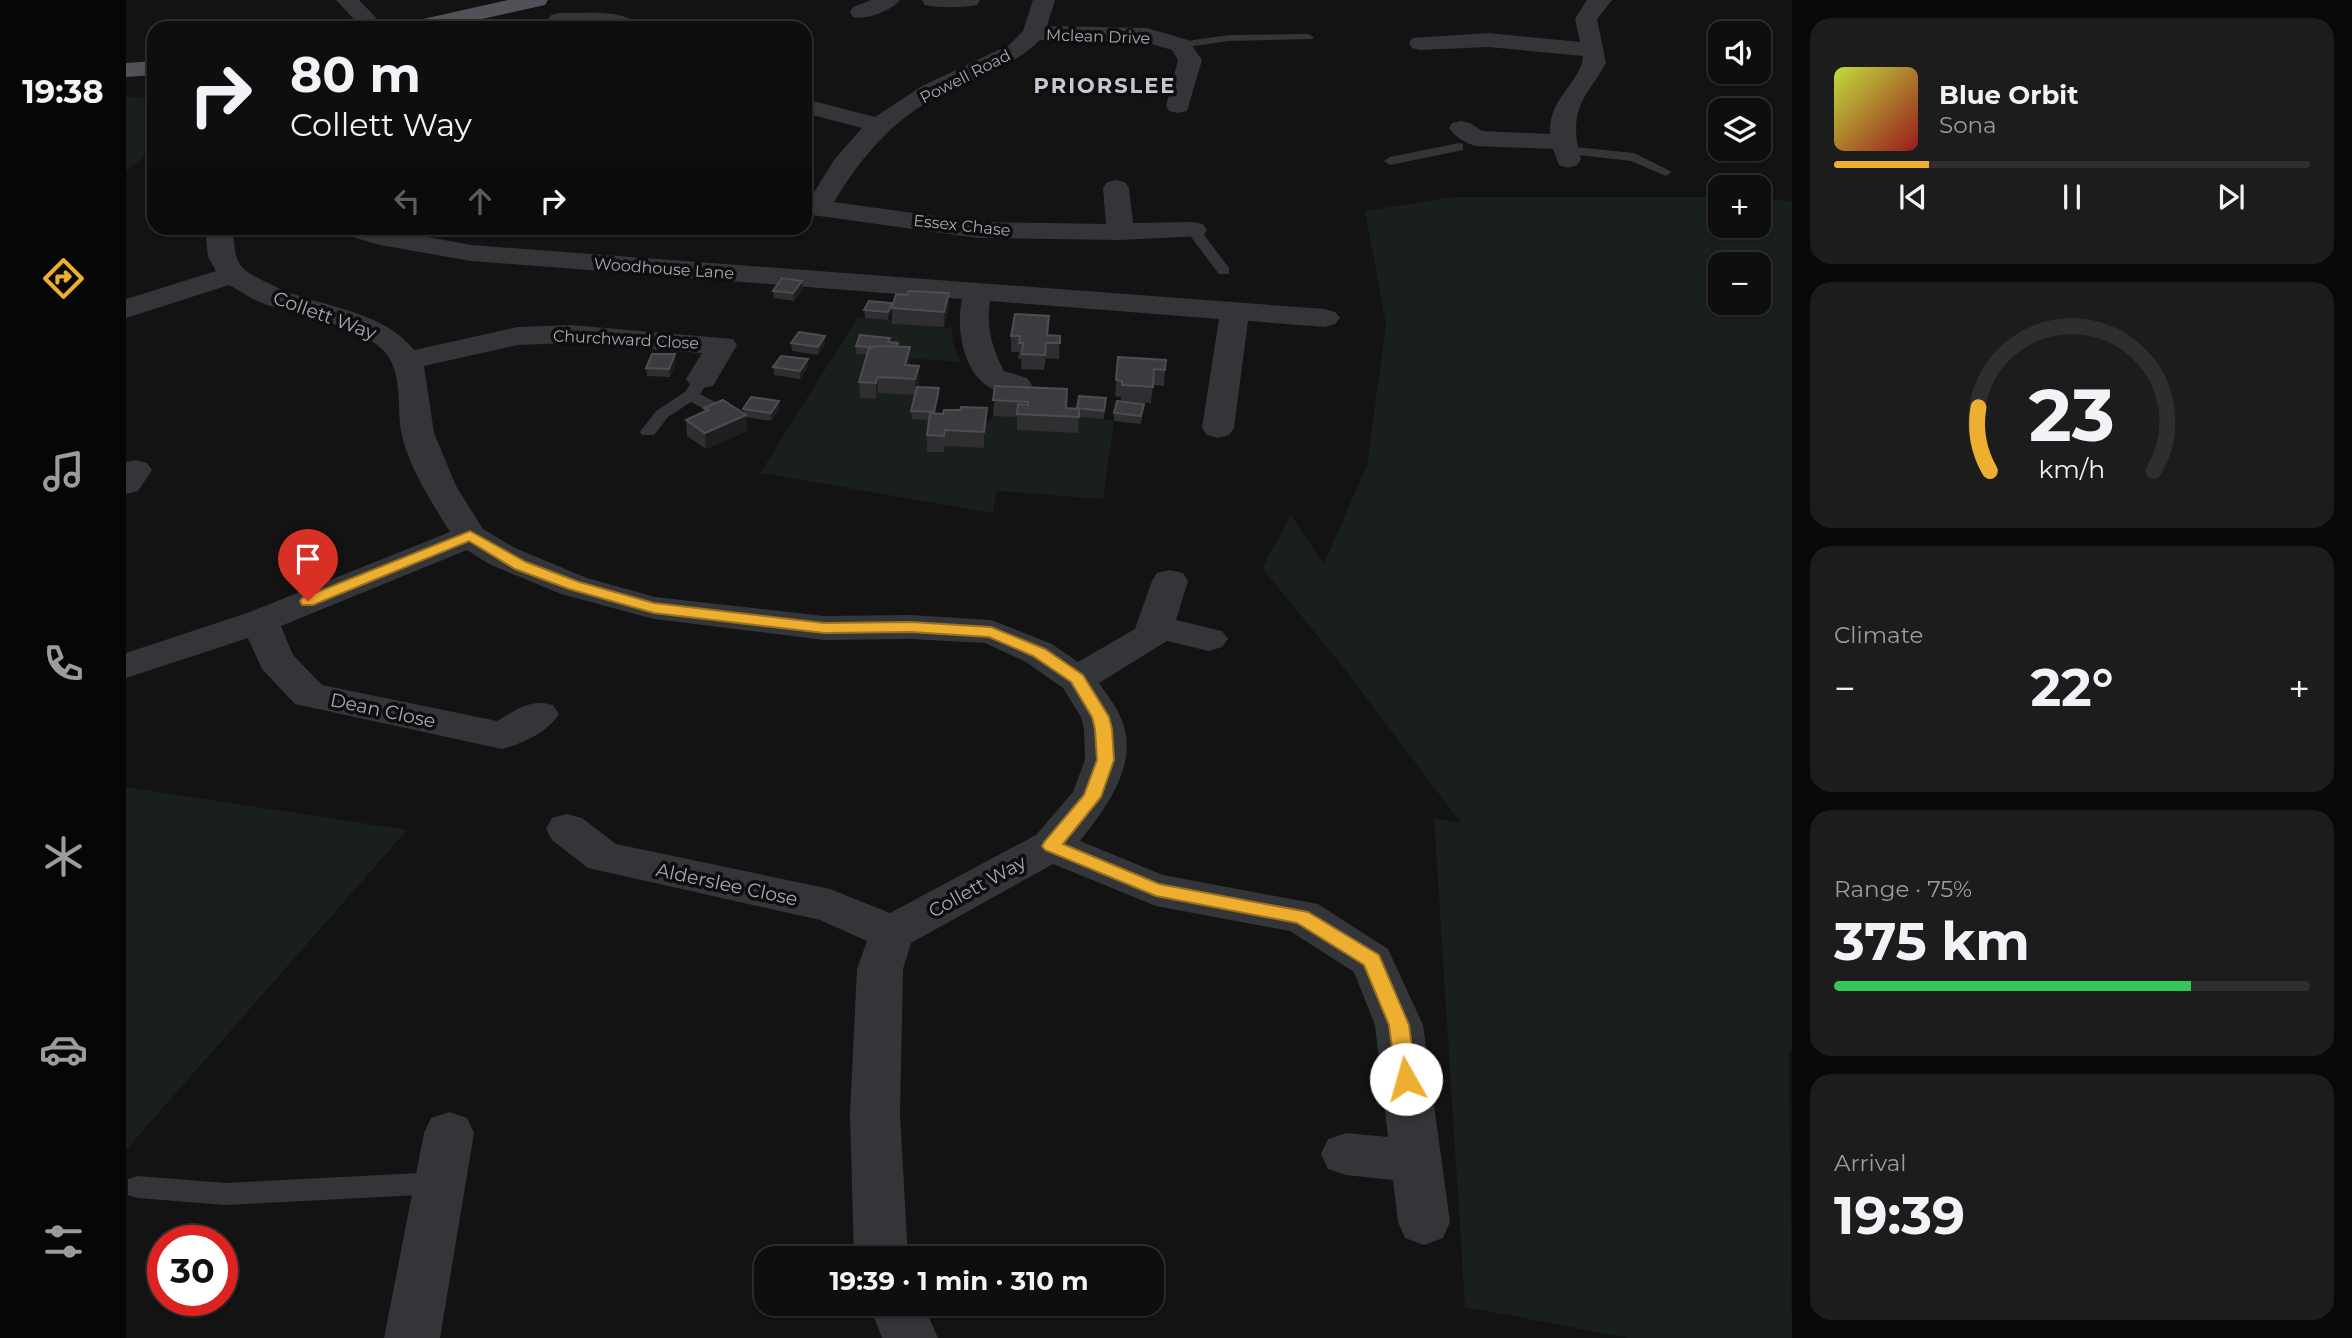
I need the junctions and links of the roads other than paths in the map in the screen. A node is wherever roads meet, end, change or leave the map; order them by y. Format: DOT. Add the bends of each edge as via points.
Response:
graph roads {
  1 [pos="347,0"];
  2 [pos="537,0"];
  3 [pos="889,0"];
  4 [pos="933,0"];
  5 [pos="969,0"];
  6 [pos="1601,0"];
  7 [pos="1036,1"];
  8 [pos="861,12"];
  9 [pos="559,20"];
  10 [pos="367,21"];
  11 [pos="443,21"];
  12 [pos="588,21"];
  13 [pos="1034,33"];
  14 [pos="1308,37"];
  15 [pos="1420,43"];
  16 [pos="1180,45"];
  17 [pos="1593,50"];
  18 [pos="147,68"];
  19 [pos="126,70"];
  20 [pos="1178,106"];
  21 [pos="812,108"];
  22 [pos="879,125"];
  23 [pos="1466,137"];
  24 [pos="1565,150"];
  25 [pos="1390,161"];
  26 [pos="1666,172"];
  27 [pos="1116,188"];
  28 [pos="812,206"];
  29 [pos="812,207"];
  30 [pos="1193,230"];
  31 [pos="1120,233"];
  32 [pos="220,235"];
  33 [pos="376,235"];
  34 [pos="1224,271"];
  35 [pos="232,275"];
  36 [pos="978,290"];
  37 [pos="126,309"];
  38 [pos="1235,311"];
  39 [pos="1325,318"];
  40 [pos="407,361"];
  41 [pos="994,383"];
  42 [pos="696,387"];
  43 [pos="727,409"];
  44 [pos="1218,428"];
  45 [pos="649,432"];
  46 [pos="470,536"];
  47 [pos="1170,581"];
  48 [pos="260,621"];
  49 [pos="1156,627"];
  50 [pos="1209,639"];
  51 [pos="126,666"];
  52 [pos="1077,679"];
  53 [pos="539,714"];
  54 [pos="567,829"];
  55 [pos="1051,846"];
  56 [pos="892,933"];
  57 [pos="449,1133"];
  58 [pos="1346,1154"];
  59 [pos="1416,1161"];
  60 [pos="440,1183"];
  61 [pos="137,1187"];
  62 [pos="1424,1222"];
  63 [pos="881,1246"];
  64 [pos="901,1316"];
  65 [pos="412,1338"];
  66 [pos="909,1338"];
  1 -- 10 [label="street"];
  2 -- 11 [label="main road"];
  3 -- 8 [label="street"];
  4 -- 5 [label="street"];
  6 -- 17 [label="street" via="1586,19"];
  7 -- 13 [label="street"];
  9 -- 12 [label="street"];
  13 -- 16 [label="street, Mclean Drive" via="1147,35"];
  13 -- 22 [label="street, Powell Road" via="1017,50 930,91"];
  14 -- 16 [label="lane" via="1243,37"];
  15 -- 17 [label="street" via="1488,40"];
  16 -- 20 [label="street" via="1190,60"];
  17 -- 24 [label="street" via="1593,67 1562,116"];
  18 -- 19 [label="main road"];
  21 -- 22 [label="street"];
  22 -- 28 [label="street, Powell Road"];
  23 -- 24 [label="street"];
  23 -- 25 [label="lane"];
  24 -- 26 [label="lane" via="1634,157"];
  27 -- 31 [label="street"];
  29 -- 31 [label="street, Essex Chase" via="978,230"];
  30 -- 31 [label="street, Essex Chase"];
  30 -- 34 [label="lane"];
  32 -- 35 [label="street" via="222,257"];
  33 -- 36 [label="street, Woodhouse Lane" via="471,253"];
  35 -- 37 [label="street"];
  35 -- 40 [label="street, Collett Way" via="268,295 367,327 393,342"];
  36 -- 38 [label="street, Woodhouse Lane"];
  36 -- 41 [label="street" via="971,320 979,353"];
  38 -- 39 [label="street, Woodhouse Lane"];
  38 -- 44 [label="street"];
  40 -- 42 [label="street, Churchward Close" via="518,335 571,334 735,347"];
  40 -- 46 [label="street, Collett Way" via="418,433 439,486"];
  42 -- 43 [label="lane" via="708,405"];
  42 -- 45 [label="lane" via="662,414"];
  46 -- 48 [label="street"];
  46 -- 52 [label="street, Collett Way" via="520,566 654,608 824,628 991,632 1039,653"];
  47 -- 49 [label="street"];
  48 -- 51 [label="street"];
  48 -- 53 [label="street, Dean Close" via="276,660 309,695 502,736"];
  49 -- 50 [label="street"];
  49 -- 52 [label="street" via="1152,636"];
  52 -- 55 [label="street, Collett Way" via="1101,717 1105,760 1092,797"];
  54 -- 56 [label="street, Alderslee Close" via="603,857 830,906"];
  55 -- 56 [label="street, Collett Way"];
  55 -- 59 [label="street" via="1156,890 1301,916 1372,961 1399,1025"];
  56 -- 63 [label="street" via="880,969 876,1100"];
  57 -- 60 [label="street"];
  58 -- 59 [label="street"];
  59 -- 62 [label="street"];
  60 -- 61 [label="lane" via="226,1194"];
  60 -- 65 [label="street"];
  64 -- 66 [label="street"];
}
